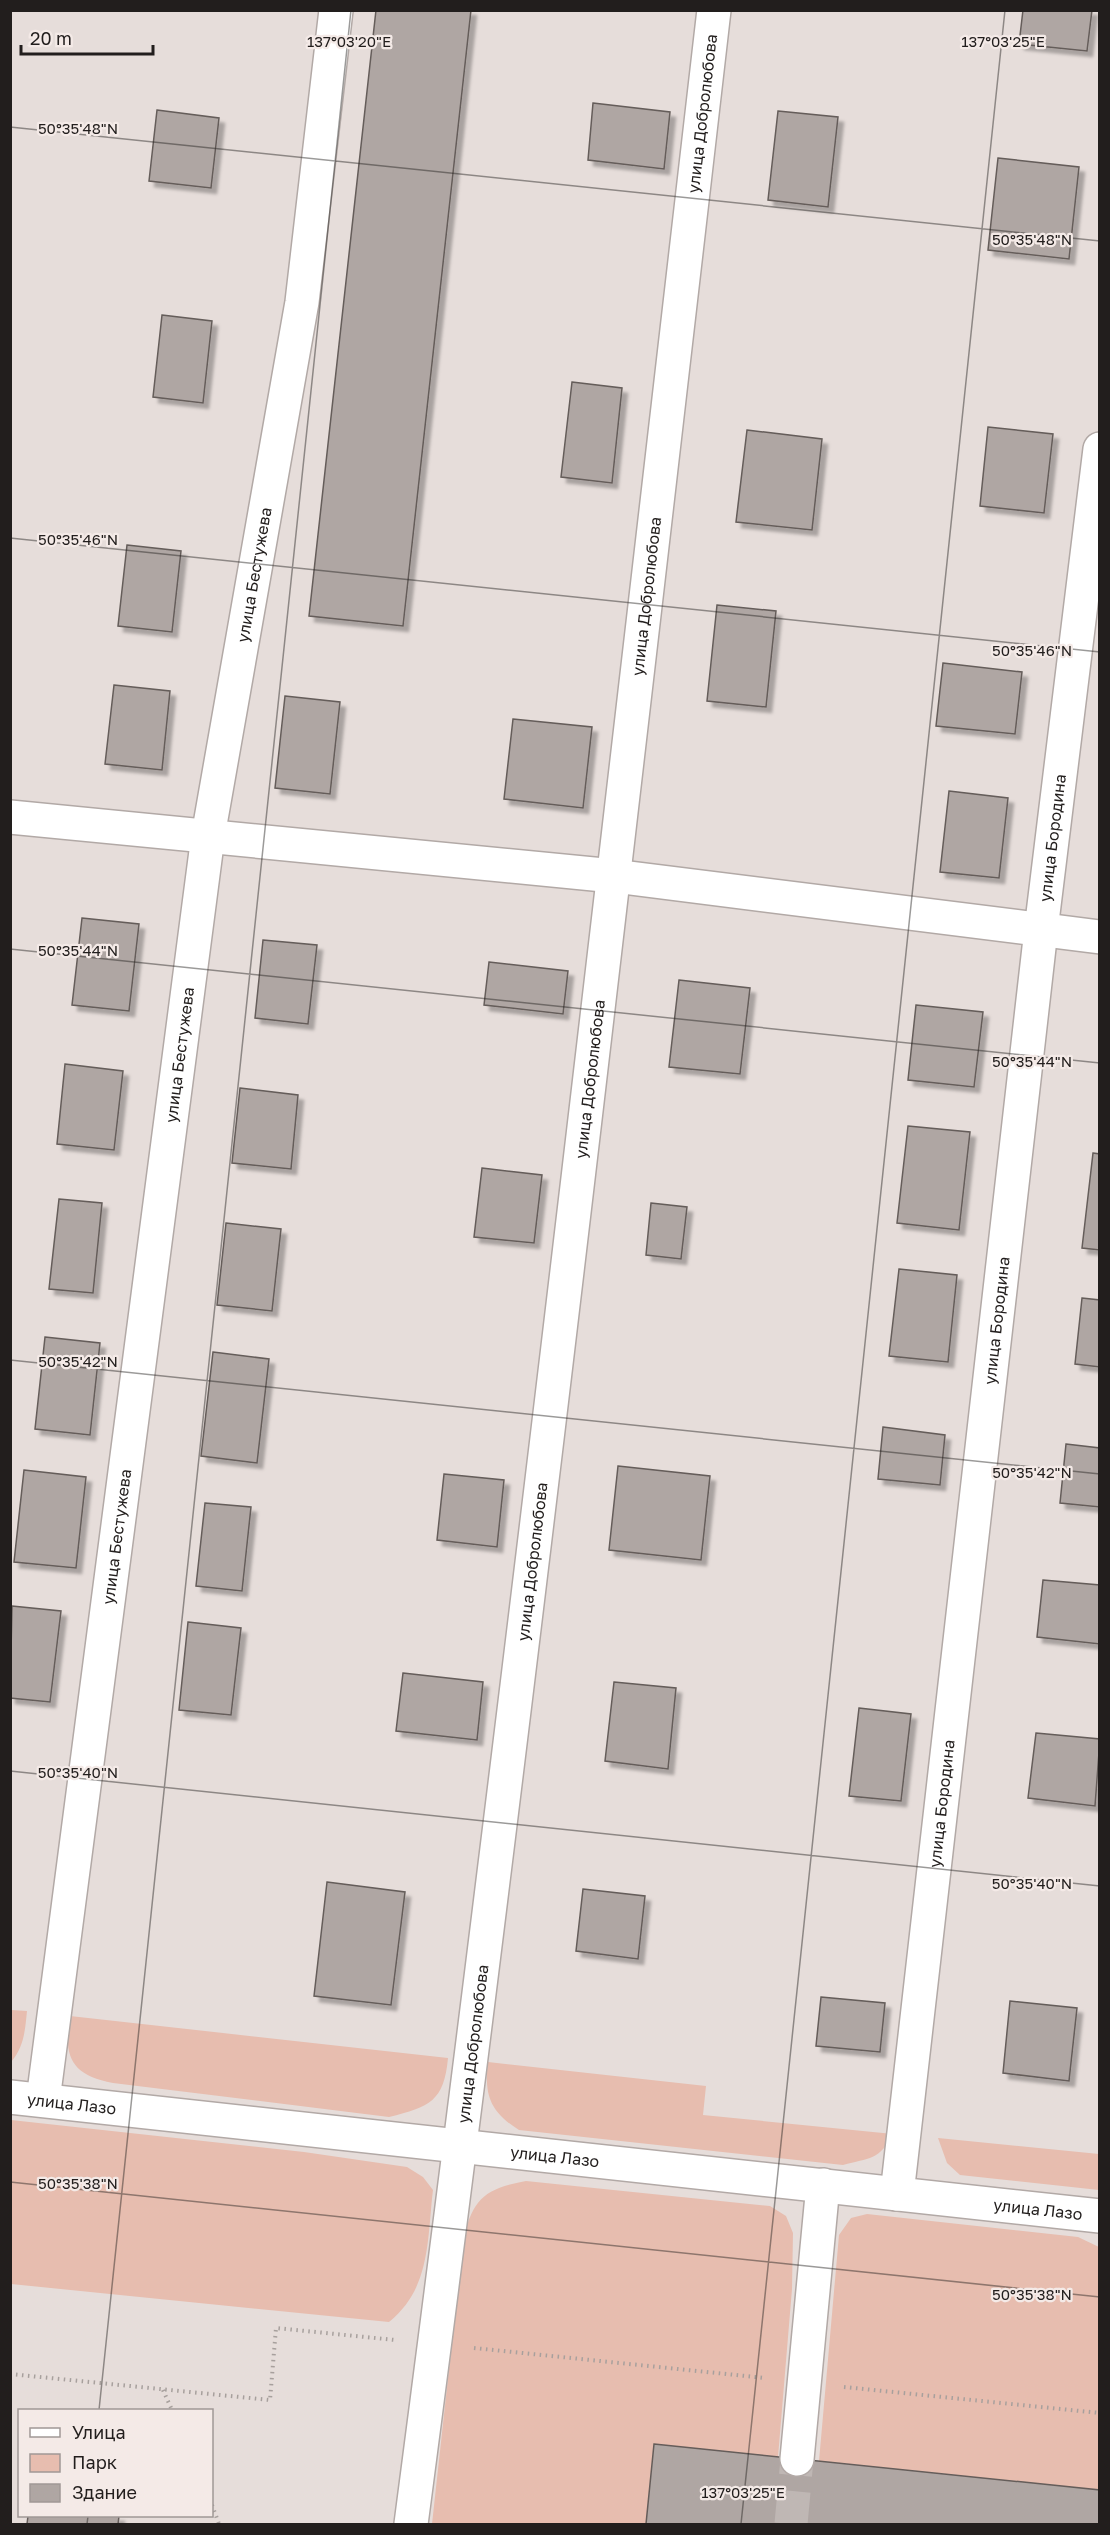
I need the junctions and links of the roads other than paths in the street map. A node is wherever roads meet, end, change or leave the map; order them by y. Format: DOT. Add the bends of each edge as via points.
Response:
graph roads {
  1 [pos="336,10"];
  2 [pos="714,10"];
  3 [pos="1100,449"];
  4 [pos="10,817"];
  5 [pos="208,836"];
  6 [pos="614,876"];
  7 [pos="1041,930"];
  8 [pos="1100,937"];
  9 [pos="10,2097"];
  10 [pos="43,2100"];
  11 [pos="461,2146"];
  12 [pos="822,2185"];
  13 [pos="897,2194"];
  14 [pos="1100,2216"];
  15 [pos="797,2458"];
  16 [pos="411,2524"];
  1 -- 5 [label="street, улица Бестужева" via="302,302"];
  2 -- 6 [label="street, улица Добролюбова"];
  3 -- 7 [label="street, улица Бородина"];
  4 -- 5 [label="street"];
  5 -- 6 [label="street"];
  5 -- 10 [label="street, улица Бестужева"];
  6 -- 7 [label="street"];
  6 -- 11 [label="street, улица Добролюбова"];
  7 -- 8 [label="street"];
  7 -- 13 [label="street, улица Бородина"];
  9 -- 10 [label="street, улица Лазо"];
  10 -- 11 [label="street, улица Лазо"];
  11 -- 12 [label="street, улица Лазо"];
  11 -- 16 [label="street, улица Добролюбова"];
  12 -- 13 [label="street, улица Лазо"];
  12 -- 15 [label="street"];
  13 -- 14 [label="street, улица Лазо"];
}
